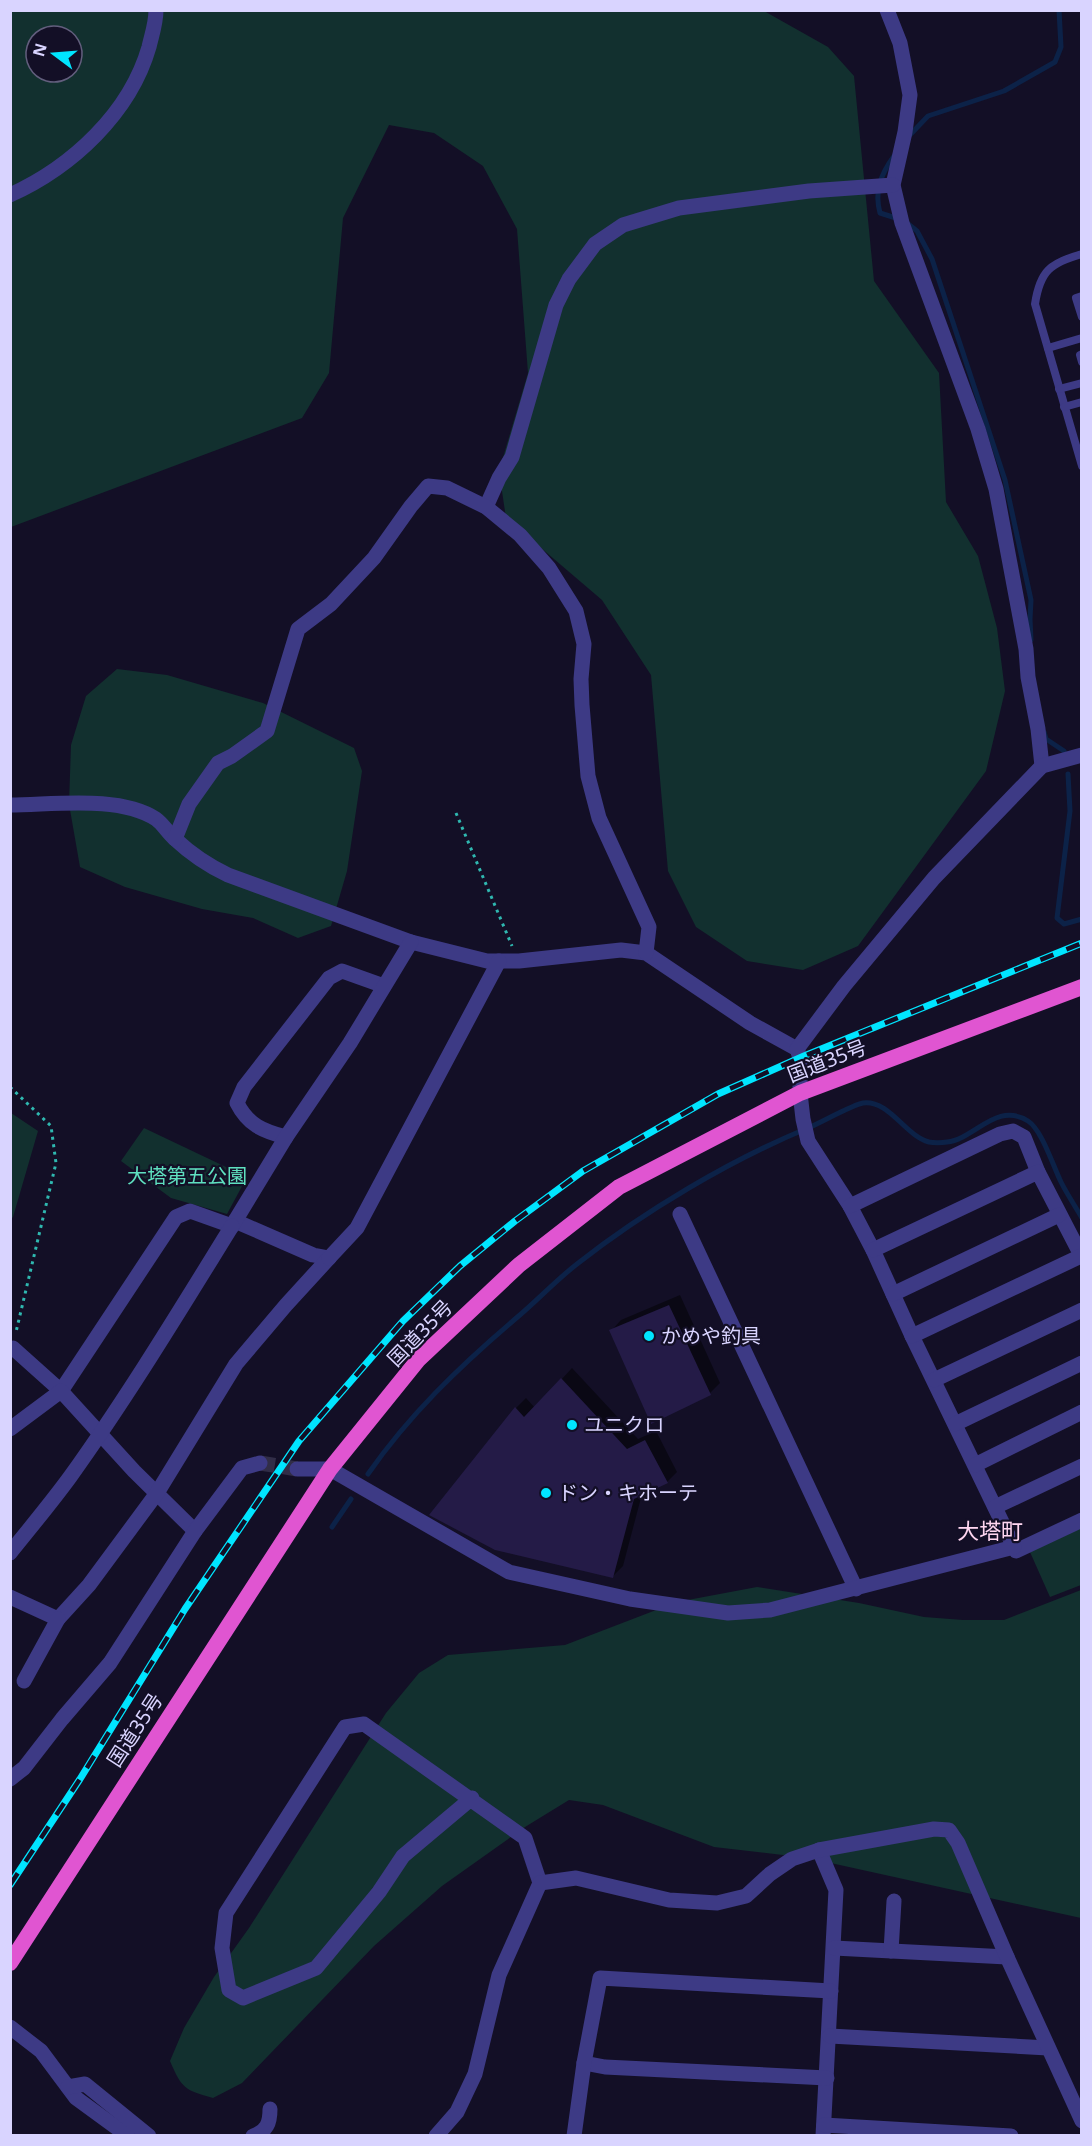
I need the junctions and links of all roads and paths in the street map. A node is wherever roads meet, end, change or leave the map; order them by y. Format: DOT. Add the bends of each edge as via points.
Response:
graph roads {
  1 [pos="156,10"];
  2 [pos="887,10"];
  3 [pos="893,185"];
  4 [pos="10,195"];
  5 [pos="1082,254"];
  6 [pos="1082,296"];
  7 [pos="1082,317"];
  8 [pos="1082,338"];
  9 [pos="1048,348"];
  10 [pos="1082,354"];
  11 [pos="1082,362"];
  12 [pos="1082,383"];
  13 [pos="1059,389"];
  14 [pos="1082,402"];
  15 [pos="1064,407"];
  16 [pos="1078,445"];
  17 [pos="1082,466"];
  18 [pos="486,507"];
  19 [pos="1082,755"];
  20 [pos="1042,766"];
  21 [pos="10,805"];
  22 [pos="456,813"];
  23 [pos="175,839"];
  24 [pos="411,942"];
  25 [pos="646,953"];
  26 [pos="499,961"];
  27 [pos="519,961"];
  28 [pos="384,986"];
  29 [pos="1082,987"];
  30 [pos="797,1049"];
  31 [pos="10,1087"];
  32 [pos="800,1093"];
  33 [pos="286,1137"];
  34 [pos="1038,1172"];
  35 [pos="850,1206"];
  36 [pos="680,1214"];
  37 [pos="1059,1215"];
  38 [pos="233,1224"];
  39 [pos="873,1250"];
  40 [pos="1081,1257"];
  41 [pos="329,1258"];
  42 [pos="893,1293"];
  43 [pos="1082,1310"];
  44 [pos="912,1336"];
  45 [pos="12,1349"];
  46 [pos="1082,1363"];
  47 [pos="934,1380"];
  48 [pos="61,1391"];
  49 [pos="1082,1412"];
  50 [pos="955,1424"];
  51 [pos="10,1429"];
  52 [pos="100,1434"];
  53 [pos="260,1463"];
  54 [pos="975,1465"];
  55 [pos="1082,1466"];
  56 [pos="297,1469"];
  57 [pos="330,1469"];
  58 [pos="157,1494"];
  59 [pos="995,1507"];
  60 [pos="1082,1520"];
  61 [pos="195,1531"];
  62 [pos="1014,1547"];
  63 [pos="10,1553"];
  64 [pos="856,1589"];
  65 [pos="10,1597"];
  66 [pos="58,1619"];
  67 [pos="24,1681"];
  68 [pos="10,1779"];
  69 [pos="472,1798"];
  70 [pos="819,1850"];
  71 [pos="540,1883"];
  72 [pos="894,1901"];
  73 [pos="834,1948"];
  74 [pos="891,1951"];
  75 [pos="1006,1957"];
  76 [pos="10,1963"];
  77 [pos="831,1991"];
  78 [pos="10,2027"];
  79 [pos="830,2036"];
  80 [pos="1048,2048"];
  81 [pos="584,2063"];
  82 [pos="827,2079"];
  83 [pos="68,2087"];
  84 [pos="270,2109"];
  85 [pos="1082,2121"];
  86 [pos="823,2130"];
  87 [pos="121,2133"];
  88 [pos="149,2136"];
  89 [pos="253,2136"];
  90 [pos="436,2136"];
  91 [pos="574,2136"];
  92 [pos="1011,2136"];
  1 -- 4 [label="street" via="147,54 120,108 65,163"];
  2 -- 3 [label="street" via="900,43 910,95"];
  3 -- 18 [label="street" via="809,191 679,208 623,225 595,244 569,279 556,305 512,457"];
  3 -- 20 [label="street" via="902,223 978,429 996,489 1026,649"];
  5 -- 9 [label="lane" via="1050,266 1038,285 1035,304"];
  6 -- 7 [label="lane" via="1076,298"];
  8 -- 9 [label="lane"];
  9 -- 13 [label="lane"];
  10 -- 11 [label="lane"];
  12 -- 13 [label="lane"];
  13 -- 15 [label="lane"];
  14 -- 15 [label="lane"];
  15 -- 16 [label="lane"];
  16 -- 17 [label="lane"];
  18 -- 23 [label="street" via="447,488 428,486 374,558 331,604 298,629 267,731 218,763 189,804"];
  18 -- 25 [label="street" via="520,535 542,560 576,611 584,645 581,679 588,776 599,818 649,927"];
  19 -- 20 [label="street"];
  20 -- 30 [label="street" via="934,878"];
  21 -- 23 [label="street" via="122,806 156,820"];
  22 -- 27 [label="path"];
  23 -- 24 [label="street" via="228,875"];
  24 -- 26 [label="street"];
  24 -- 28 [label="street"];
  25 -- 27 [label="street" via="621,950"];
  25 -- 30 [label="street" via="750,1023"];
  26 -- 27 [label="street"];
  26 -- 41 [label="street" via="357,1228"];
  28 -- 33 [label="street"];
  28 -- 33 [label="street" via="342,971 329,978 244,1087 237,1103 244,1118"];
  29 -- 32 [label="highway, 国道35号"];
  30 -- 32 [label="street"];
  31 -- 45 [label="path" via="51,1126 56,1163"];
  32 -- 35 [label="street" via="808,1141"];
  32 -- 57 [label="highway, 国道35号" via="619,1187 519,1265 418,1360"];
  33 -- 38 [label="street"];
  34 -- 35 [label="street" via="1024,1137 1013,1131"];
  34 -- 37 [label="street"];
  34 -- 39 [label="street"];
  35 -- 39 [label="street"];
  36 -- 64 [label="street"];
  37 -- 40 [label="street"];
  37 -- 42 [label="street"];
  38 -- 41 [label="street" via="314,1256"];
  38 -- 48 [label="street" via="190,1211 176,1217"];
  38 -- 52 [label="street"];
  39 -- 42 [label="street"];
  40 -- 44 [label="street"];
  41 -- 58 [label="street" via="236,1364"];
  42 -- 44 [label="street"];
  43 -- 47 [label="street"];
  44 -- 47 [label="street"];
  45 -- 48 [label="street"];
  46 -- 50 [label="street"];
  47 -- 50 [label="street"];
  48 -- 51 [label="street"];
  48 -- 52 [label="street"];
  49 -- 54 [label="street"];
  50 -- 54 [label="street"];
  52 -- 58 [label="street"];
  52 -- 63 [label="street"];
  53 -- 61 [label="street" via="242,1468"];
  54 -- 59 [label="street"];
  55 -- 59 [label="street"];
  56 -- 57 [label="street"];
  57 -- 64 [label="street" via="509,1572 630,1599 729,1613 770,1610"];
  57 -- 76 [label="highway, 国道35号"];
  58 -- 61 [label="street"];
  58 -- 66 [label="street" via="89,1585"];
  59 -- 62 [label="street"];
  60 -- 62 [label="street" via="1016,1551"];
  61 -- 68 [label="street" via="110,1663 24,1768"];
  62 -- 64 [label="street"];
  65 -- 66 [label="street"];
  66 -- 67 [label="street"];
  69 -- 69 [label="street" via="364,1724 345,1727 226,1913 222,1948 229,1990 243,1998 316,1968 379,1892 403,1856"];
  69 -- 71 [label="street" via="525,1838"];
  70 -- 71 [label="street" via="792,1859 746,1896 717,1903 669,1900 576,1878"];
  70 -- 73 [label="street" via="836,1890"];
  70 -- 75 [label="street" via="934,1829 949,1830"];
  71 -- 90 [label="street" via="499,1975 475,2074 457,2112"];
  72 -- 74 [label="street"];
  73 -- 74 [label="street"];
  73 -- 77 [label="street"];
  74 -- 75 [label="street"];
  75 -- 80 [label="street"];
  77 -- 79 [label="street"];
  77 -- 81 [label="street" via="600,1978"];
  78 -- 83 [label="street" via="41,2050"];
  79 -- 80 [label="street"];
  79 -- 82 [label="street"];
  80 -- 85 [label="street"];
  81 -- 82 [label="street"];
  81 -- 91 [label="street"];
  82 -- 86 [label="street"];
  83 -- 87 [label="street" via="76,2098"];
  83 -- 88 [label="street" via="85,2084"];
  84 -- 89 [label="street" via="270,2123 262,2133"];
  86 -- 92 [label="street"];
}
